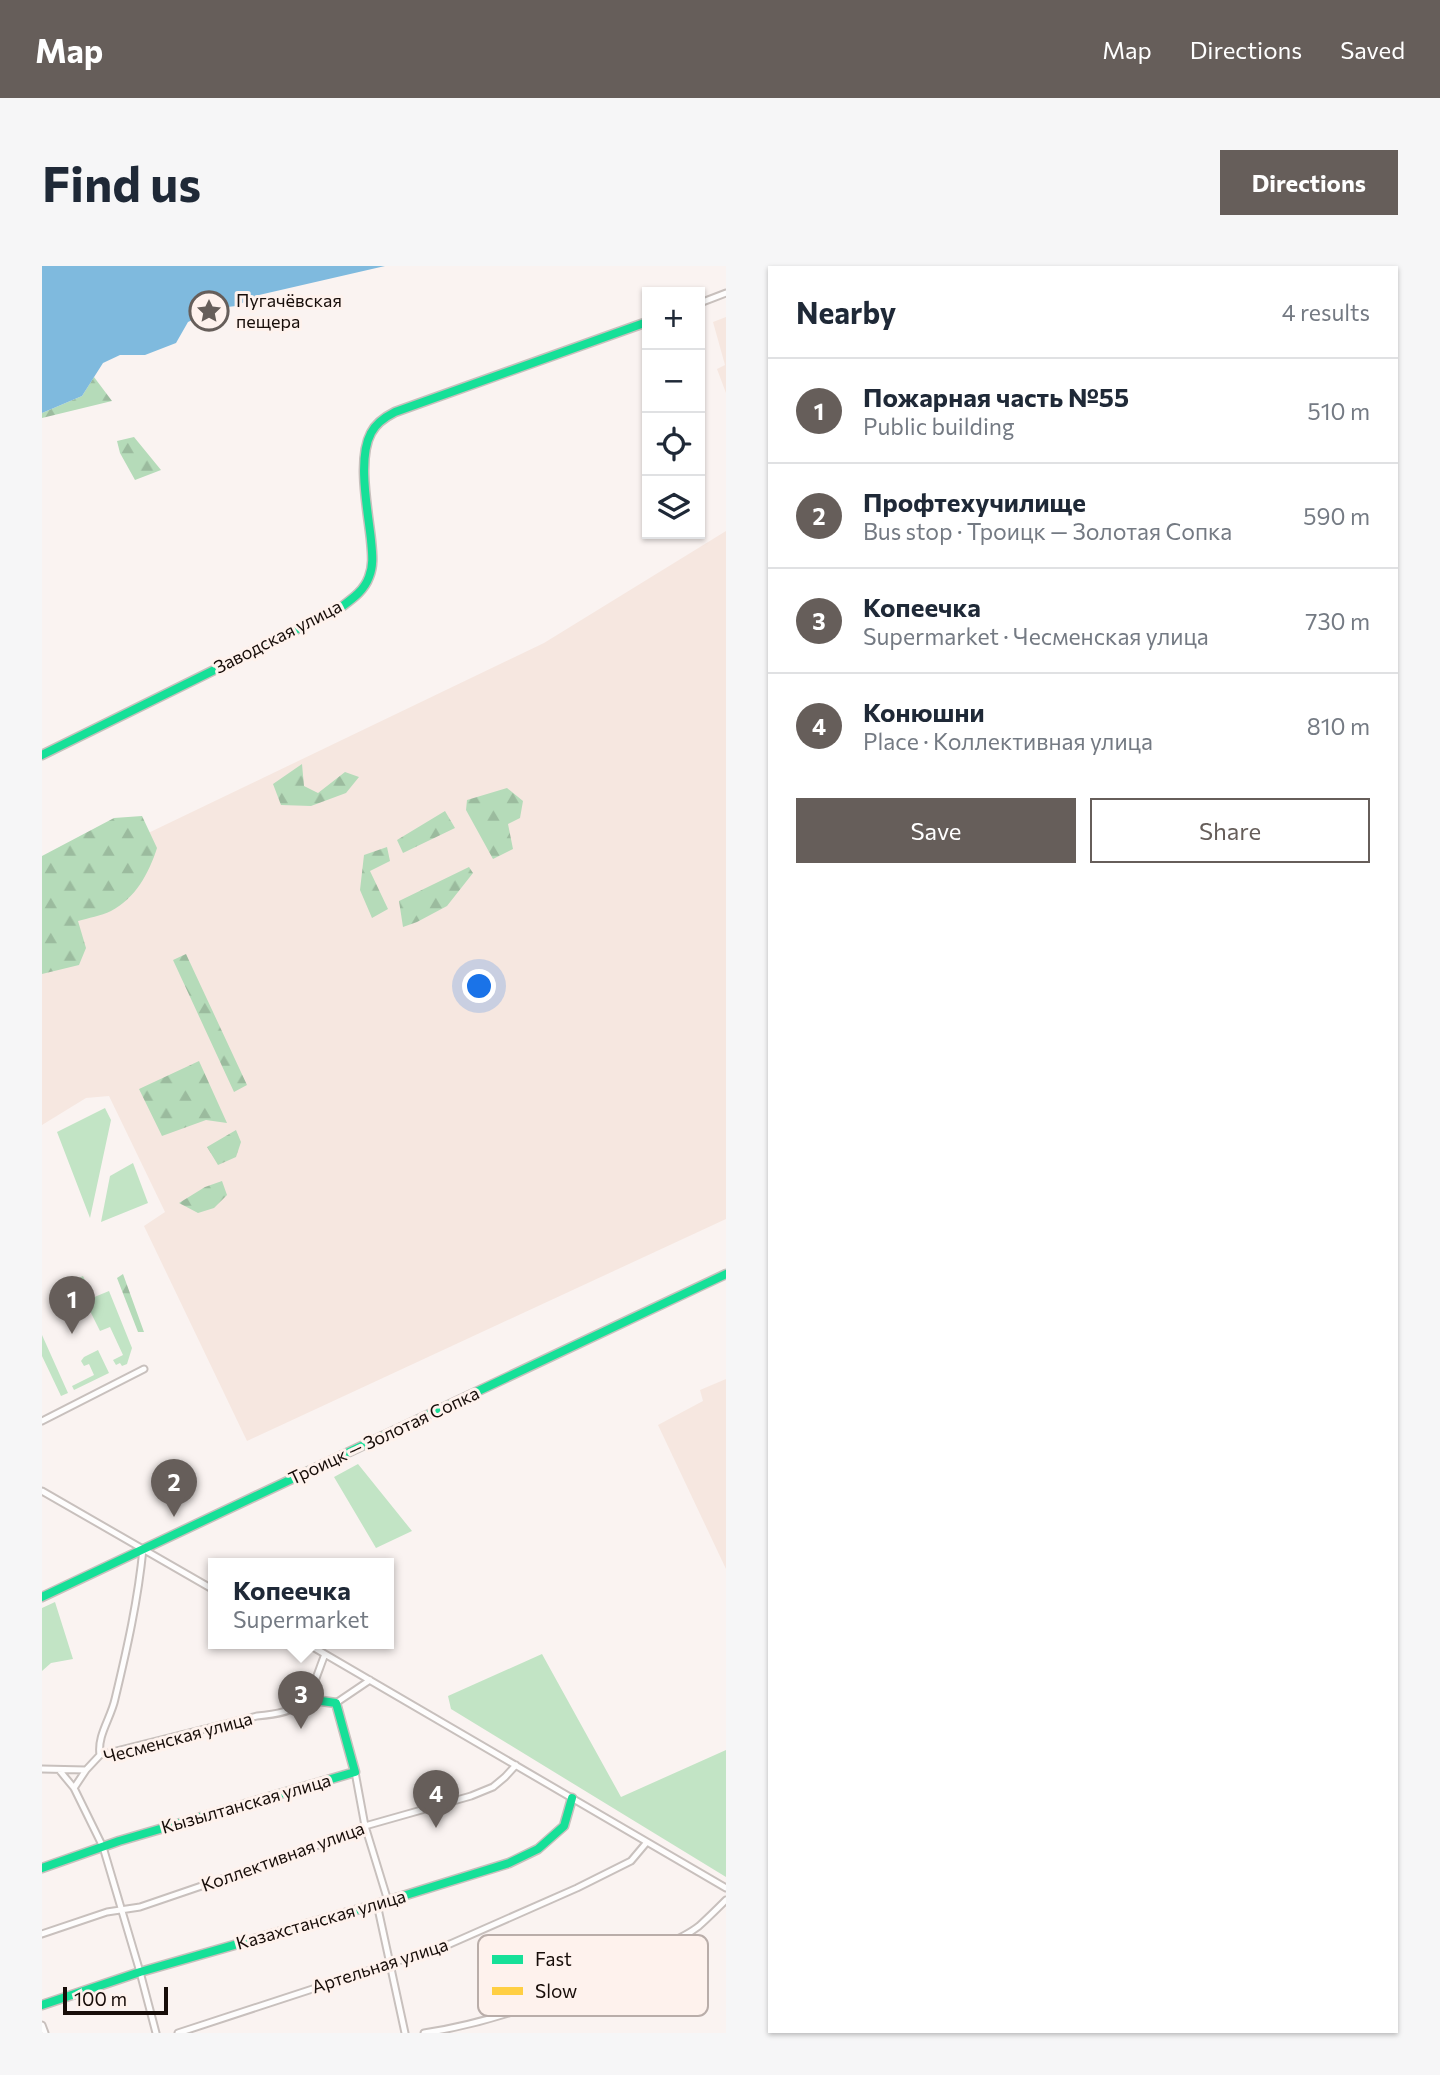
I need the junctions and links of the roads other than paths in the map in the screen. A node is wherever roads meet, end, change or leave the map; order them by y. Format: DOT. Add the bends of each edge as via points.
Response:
graph roads {
  1 [pos="726,293"];
  2 [pos="705,301"];
  3 [pos="642,324"];
  4 [pos="42,755"];
  5 [pos="726,1274"];
  6 [pos="144,1369"];
  7 [pos="42,1421"];
  8 [pos="42,1491"];
  9 [pos="143,1549"];
  10 [pos="208,1587"];
  11 [pos="42,1597"];
  12 [pos="316,1649"];
  13 [pos="325,1654"];
  14 [pos="370,1680"];
  15 [pos="307,1699"];
  16 [pos="336,1703"];
  17 [pos="100,1755"];
  18 [pos="516,1765"];
  19 [pos="42,1769"];
  20 [pos="86,1770"];
  21 [pos="60,1771"];
  22 [pos="355,1772"];
  23 [pos="74,1788"];
  24 [pos="572,1798"];
  25 [pos="365,1826"];
  26 [pos="647,1842"];
  27 [pos="103,1847"];
  28 [pos="42,1868"];
  29 [pos="726,1888"];
  30 [pos="726,1900"];
  31 [pos="388,1901"];
  32 [pos="377,1904"];
  33 [pos="121,1910"];
  34 [pos="42,1934"];
  35 [pos="684,1935"];
  36 [pos="391,1962"];
  37 [pos="140,1972"];
  38 [pos="42,2005"];
  39 [pos="505,2016"];
  40 [pos="42,2025"];
  41 [pos="45,2033"];
  42 [pos="156,2033"];
  43 [pos="178,2033"];
  44 [pos="405,2033"];
  45 [pos="424,2033"];
  1 -- 2 [label="street"];
  3 -- 4 [label="street, Заводская улица" via="385,417 367,443 372,559 371,575 360,594"];
  5 -- 9 [label="street, Троицк — Золотая Сопка"];
  6 -- 7 [label="street"];
  8 -- 9 [label="street"];
  9 -- 10 [label="street"];
  9 -- 11 [label="street, Троицк — Золотая Сопка"];
  9 -- 17 [label="street" via="134,1617 114,1703 98,1745"];
  12 -- 13 [label="street"];
  13 -- 14 [label="street"];
  13 -- 15 [label="street"];
  14 -- 16 [label="street"];
  14 -- 18 [label="street"];
  15 -- 16 [label="street"];
  15 -- 17 [label="street, Чесменская улица" via="285,1712"];
  16 -- 22 [label="street, Кызылтанская улица"];
  17 -- 20 [label="street, Чесменская улица"];
  18 -- 24 [label="street"];
  18 -- 25 [label="street, Коллективная улица" via="493,1787 471,1796"];
  19 -- 21 [label="street, Чесменская улица"];
  20 -- 21 [label="street, Чесменская улица"];
  20 -- 23 [label="street"];
  21 -- 23 [label="street"];
  22 -- 25 [label="street"];
  22 -- 27 [label="street, Кызылтанская улица"];
  23 -- 27 [label="street"];
  24 -- 26 [label="street"];
  24 -- 31 [label="street, Казахстанская улица" via="564,1826 538,1849 509,1863"];
  25 -- 31 [label="street"];
  25 -- 33 [label="street, Коллективная улица" via="140,1908"];
  26 -- 29 [label="street"];
  26 -- 36 [label="street, Артельная улица" via="631,1861 577,1888 450,1944"];
  27 -- 28 [label="street, Кызылтанская улица"];
  27 -- 33 [label="street"];
  30 -- 35 [label="street"];
  31 -- 32 [label="street, Казахстанская улица"];
  32 -- 36 [label="street"];
  32 -- 37 [label="street, Казахстанская улица"];
  33 -- 34 [label="street, Коллективная улица"];
  33 -- 37 [label="street"];
  36 -- 43 [label="street, Артельная улица"];
  36 -- 44 [label="street"];
  37 -- 38 [label="street, Казахстанская улица"];
  37 -- 42 [label="street"];
  39 -- 45 [label="street"];
  40 -- 41 [label="street"];
}
